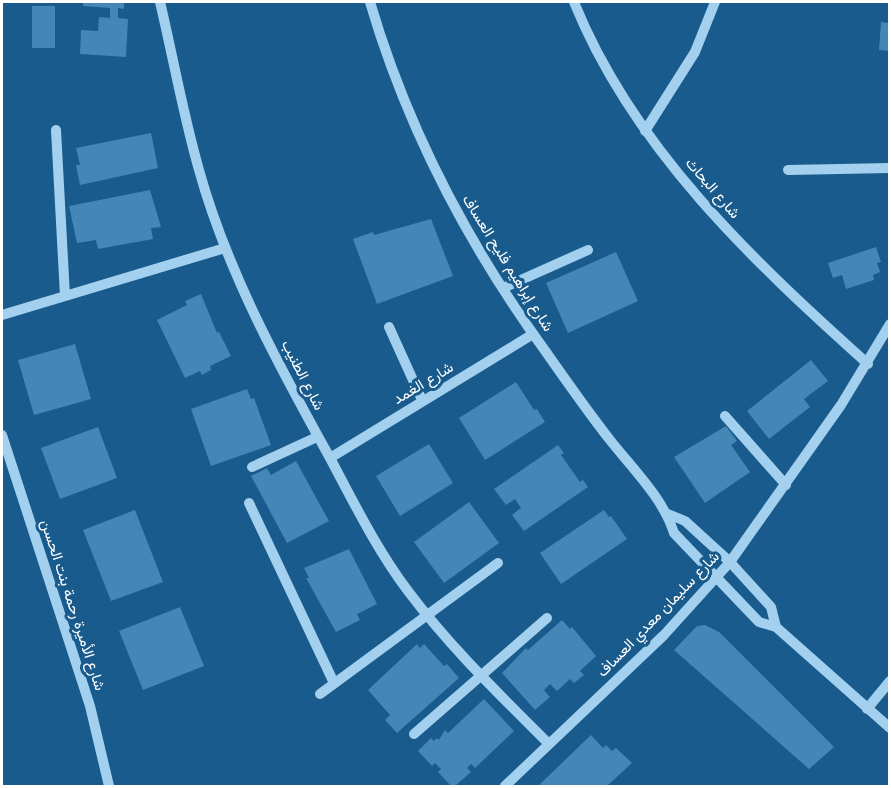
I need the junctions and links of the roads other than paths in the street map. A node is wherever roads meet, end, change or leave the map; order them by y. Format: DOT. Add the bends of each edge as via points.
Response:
graph roads {
  1 [pos="160,2"];
  2 [pos="370,2"];
  3 [pos="574,2"];
  4 [pos="715,2"];
  5 [pos="56,130"];
  6 [pos="645,131"];
  7 [pos="890,168"];
  8 [pos="788,170"];
  9 [pos="225,248"];
  10 [pos="588,250"];
  11 [pos="503,288"];
  12 [pos="65,296"];
  13 [pos="2,315"];
  14 [pos="890,324"];
  15 [pos="389,327"];
  16 [pos="533,334"];
  17 [pos="868,364"];
  18 [pos="422,400"];
  19 [pos="725,416"];
  20 [pos="2,435"];
  21 [pos="317,437"];
  22 [pos="330,458"];
  23 [pos="252,467"];
  24 [pos="786,484"];
  25 [pos="249,503"];
  26 [pos="668,514"];
  27 [pos="730,562"];
  28 [pos="498,563"];
  29 [pos="716,578"];
  30 [pos="427,616"];
  31 [pos="547,618"];
  32 [pos="776,627"];
  33 [pos="481,676"];
  34 [pos="890,681"];
  35 [pos="334,684"];
  36 [pos="320,694"];
  37 [pos="867,709"];
  38 [pos="890,728"];
  39 [pos="414,734"];
  40 [pos="549,744"];
  41 [pos="109,786"];
  42 [pos="505,786"];
  1 -- 9 [label="street, شارع الطنيب" via="199,170"];
  2 -- 11 [label="street, شارع إبراهيم فليح العساف" via="422,144"];
  3 -- 6 [label="street, شارع البحاث" via="591,45"];
  4 -- 6 [label="street" via="695,52"];
  5 -- 12 [label="street"];
  6 -- 17 [label="street, شارع البحاث" via="768,272"];
  7 -- 8 [label="street"];
  9 -- 12 [label="street"];
  9 -- 21 [label="street, شارع الطنيب"];
  10 -- 11 [label="street"];
  11 -- 16 [label="street, شارع إبراهيم فليح العساف"];
  12 -- 13 [label="street"];
  14 -- 17 [label="street, شارع سليمان معدي العساف"];
  15 -- 18 [label="street"];
  16 -- 18 [label="street, شارع الغمد"];
  16 -- 26 [label="street, شارع إبراهيم فليح العساف"];
  17 -- 24 [label="street, شارع سليمان معدي العساف"];
  18 -- 22 [label="street, شارع الغمد"];
  19 -- 24 [label="street"];
  20 -- 41 [label="street, شارع الأميرة رحمة بنت الحسن" via="90,706"];
  21 -- 22 [label="street, شارع الطنيب"];
  21 -- 23 [label="street"];
  22 -- 30 [label="street, شارع الطنيب" via="383,554"];
  24 -- 27 [label="street, شارع سليمان معدي العساف"];
  25 -- 35 [label="street"];
  26 -- 27 [label="street, شارع إبراهيم فليح العساف" via="685,521"];
  26 -- 29 [label="street, شارع إبراهيم فليح العساف" via="674,533"];
  27 -- 29 [label="street, شارع سليمان معدي العساف"];
  27 -- 32 [label="street, شارع إبراهيم فليح العساف" via="771,607"];
  28 -- 30 [label="street"];
  29 -- 32 [label="street, شارع إبراهيم فليح العساف" via="759,622"];
  29 -- 40 [label="street, شارع سليمان معدي العساف" via="664,635"];
  30 -- 33 [label="street, شارع الطنيب"];
  30 -- 35 [label="street"];
  31 -- 33 [label="street"];
  32 -- 37 [label="street, شارع إبراهيم فليح العساف"];
  33 -- 39 [label="street"];
  33 -- 40 [label="street, شارع الطنيب"];
  34 -- 37 [label="street"];
  35 -- 36 [label="street"];
  37 -- 38 [label="street, شارع إبراهيم فليح العساف"];
  40 -- 42 [label="street, شارع سليمان معدي العساف"];
}
